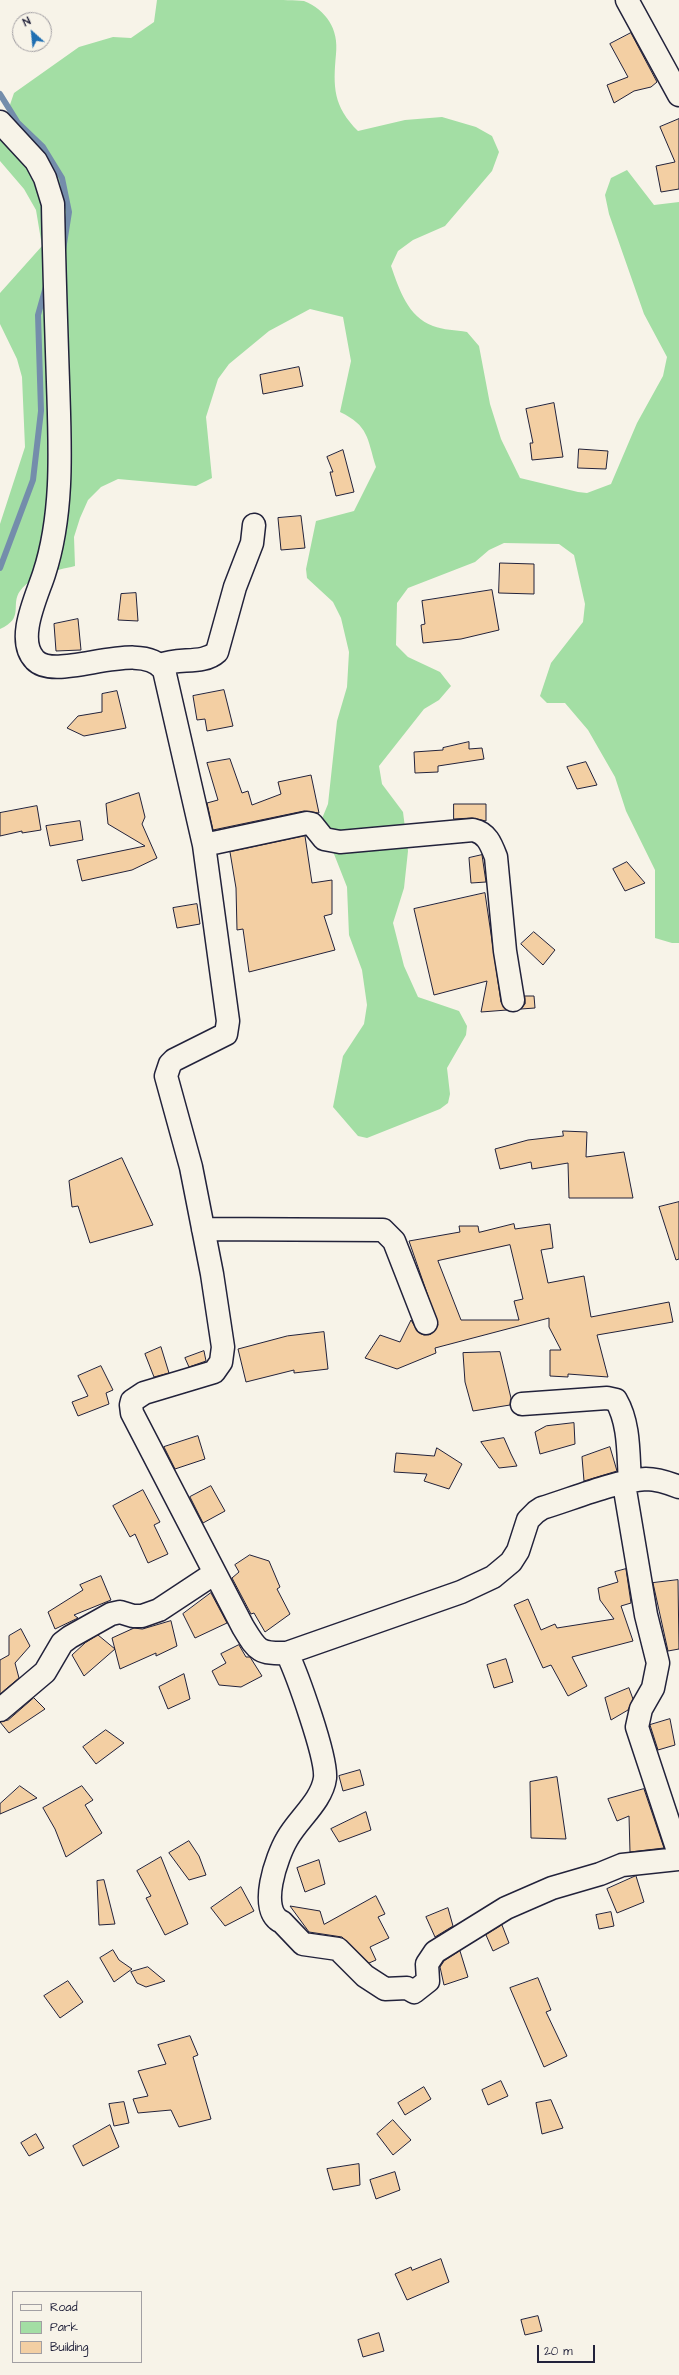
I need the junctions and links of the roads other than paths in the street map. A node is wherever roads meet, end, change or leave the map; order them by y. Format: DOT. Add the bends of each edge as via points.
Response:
graph roads {
  1 [pos="627,0"];
  2 [pos="679,95"];
  3 [pos="0,122"];
  4 [pos="254,525"];
  5 [pos="161,666"];
  6 [pos="204,845"];
  7 [pos="513,1000"];
  8 [pos="203,1229"];
  9 [pos="426,1323"];
  10 [pos="522,1404"];
  11 [pos="627,1483"];
  12 [pos="679,1487"];
  13 [pos="215,1573"];
  14 [pos="287,1653"];
  15 [pos="0,1710"];
  16 [pos="679,1854"];
  17 [pos="679,1860"];
  1 -- 2 [label="street"];
  3 -- 5 [label="street" via="36,161 45,178 53,204 60,455 56,516 50,556 29,619 26,634 29,651 34,659 46,666 72,666 106,659 144,659"];
  4 -- 5 [label="street" via="252,543 235,587 217,652 206,658 174,661"];
  5 -- 6 [label="street" via="168,677"];
  6 -- 7 [label="street" via="307,823 312,824 324,840 340,842 472,830 480,832 490,843 496,856 505,951"];
  6 -- 8 [label="street" via="229,1027 226,1034 174,1060 166,1076 191,1166"];
  8 -- 9 [label="street" via="383,1230 394,1241"];
  8 -- 13 [label="street" via="223,1347 221,1362 214,1372 144,1393 132,1401 130,1410"];
  10 -- 11 [label="street" via="607,1398 616,1400 626,1428"];
  11 -- 12 [label="street" via="658,1480"];
  11 -- 14 [label="street" via="536,1512 528,1520 518,1551 511,1562 493,1577 461,1592"];
  11 -- 16 [label="street" via="646,1615 658,1663 653,1688 641,1709 637,1727"];
  13 -- 14 [label="street" via="254,1647 267,1654"];
  13 -- 15 [label="street" via="159,1610 142,1616 120,1612 111,1614 70,1637 62,1643 45,1672"];
  14 -- 17 [label="street" via="303,1696 325,1775 320,1794 280,1851 271,1884 271,1910 303,1944 338,1949 365,1976 384,1989 407,1988 414,1992 420,1989 428,1981 428,1964 435,1952 506,1908 552,1888 622,1865"];
}
